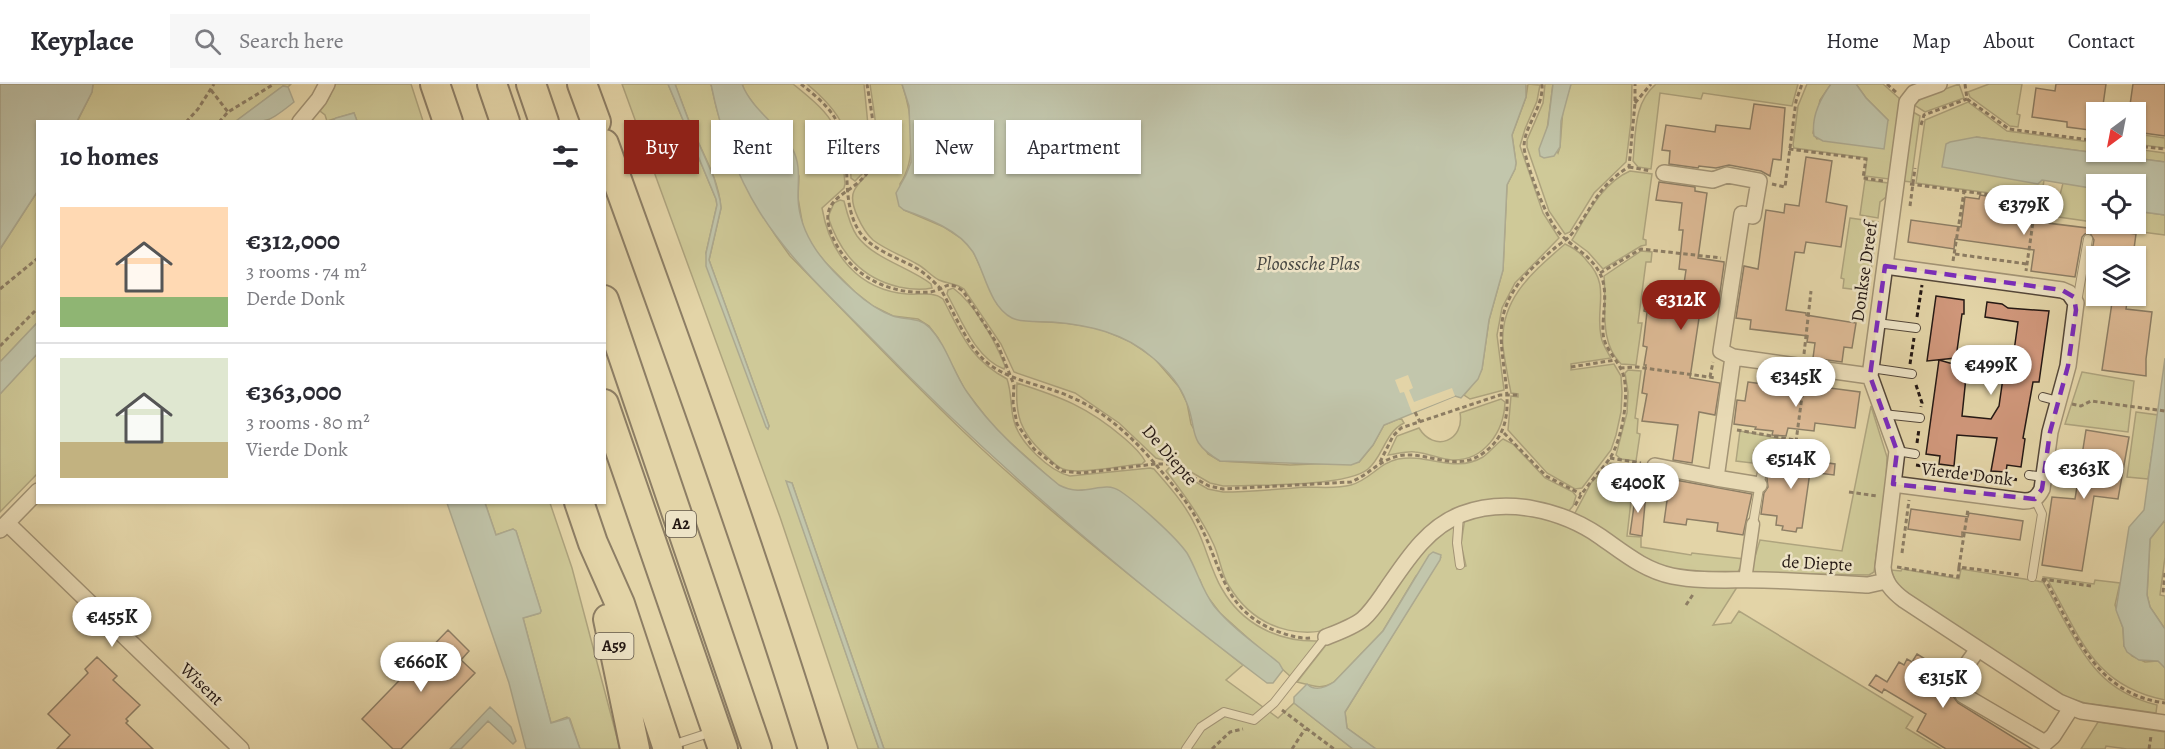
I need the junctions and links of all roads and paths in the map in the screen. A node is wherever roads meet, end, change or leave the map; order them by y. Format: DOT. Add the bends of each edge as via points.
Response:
graph roads {
  1 [pos="214,84"];
  2 [pos="274,84"];
  3 [pos="327,84"];
  4 [pos="435,84"];
  5 [pos="492,84"];
  6 [pos="531,84"];
  7 [pos="582,84"];
  8 [pos="801,84"];
  9 [pos="867,84"];
  10 [pos="1542,84"];
  11 [pos="1635,84"];
  12 [pos="1651,84"];
  13 [pos="1802,84"];
  14 [pos="1939,84"];
  15 [pos="1965,84"];
  16 [pos="211,90"];
  17 [pos="319,92"];
  18 [pos="1967,99"];
  19 [pos="1635,103"];
  20 [pos="228,112"];
  21 [pos="188,120"];
  22 [pos="221,120"];
  23 [pos="301,120"];
  24 [pos="447,120"];
  25 [pos="505,120"];
  26 [pos="543,120"];
  27 [pos="596,120"];
  28 [pos="1919,129"];
  29 [pos="2086,140"];
  30 [pos="2146,147"];
  31 [pos="1789,148"];
  32 [pos="606,149"];
  33 [pos="2165,149"];
  34 [pos="1916,163"];
  35 [pos="1629,167"];
  36 [pos="1664,173"];
  37 [pos="1759,181"];
  38 [pos="1896,182"];
  39 [pos="1913,185"];
  40 [pos="848,191"];
  41 [pos="1964,192"];
  42 [pos="1910,208"];
  43 [pos="1567,239"];
  44 [pos="2088,240"];
  45 [pos="1954,254"];
  46 [pos="36,260"];
  47 [pos="1734,260"];
  48 [pos="2027,264"];
  49 [pos="1885,266"];
  50 [pos="1600,273"];
  51 [pos="1951,275"];
  52 [pos="2024,285"];
  53 [pos="940,288"];
  54 [pos="0,289"];
  55 [pos="2076,303"];
  56 [pos="606,306"];
  57 [pos="36,310"];
  58 [pos="1877,323"];
  59 [pos="1916,328"];
  60 [pos="0,346"];
  61 [pos="1732,357"];
  62 [pos="1615,360"];
  63 [pos="1571,367"];
  64 [pos="1620,368"];
  65 [pos="1870,372"];
  66 [pos="1912,374"];
  67 [pos="1011,376"];
  68 [pos="1730,380"];
  69 [pos="1507,394"];
  70 [pos="1518,395"];
  71 [pos="2051,399"];
  72 [pos="606,410"];
  73 [pos="2165,411"];
  74 [pos="1415,412"];
  75 [pos="1883,414"];
  76 [pos="1920,418"];
  77 [pos="1420,422"];
  78 [pos="1723,427"];
  79 [pos="1503,432"];
  80 [pos="1796,440"];
  81 [pos="1897,451"];
  82 [pos="1766,453"];
  83 [pos="1915,454"];
  84 [pos="1610,458"];
  85 [pos="1811,459"];
  86 [pos="1380,462"];
  87 [pos="1155,464"];
  88 [pos="1655,465"];
  89 [pos="1914,465"];
  90 [pos="2036,476"];
  91 [pos="1716,478"];
  92 [pos="1759,485"];
  93 [pos="1892,491"];
  94 [pos="1849,492"];
  95 [pos="36,493"];
  96 [pos="1581,494"];
  97 [pos="1970,494"];
  98 [pos="2035,499"];
  99 [pos="580,504"];
  100 [pos="1459,515"];
  101 [pos="1569,518"];
  102 [pos="1754,524"];
  103 [pos="4,527"];
  104 [pos="593,543"];
  105 [pos="1460,565"];
  106 [pos="1959,567"];
  107 [pos="2165,573"];
  108 [pos="1885,574"];
  109 [pos="2032,577"];
  110 [pos="1745,580"];
  111 [pos="2091,586"];
  112 [pos="2165,593"];
  113 [pos="1326,637"];
  114 [pos="781,646"];
  115 [pos="1978,649"];
  116 [pos="1274,703"];
  117 [pos="2165,703"];
  118 [pos="2071,708"];
  119 [pos="1254,720"];
  120 [pos="2165,723"];
  121 [pos="1305,729"];
  122 [pos="720,740"];
  123 [pos="668,748"];
  124 [pos="241,749"];
  125 [pos="635,749"];
  126 [pos="757,749"];
  127 [pos="813,749"];
  128 [pos="825,749"];
  129 [pos="1186,749"];
  130 [pos="1212,749"];
  131 [pos="1292,749"];
  132 [pos="1334,749"];
  1 -- 16 [label="path"];
  2 -- 20 [label="path"];
  3 -- 17 [label="street"];
  4 -- 24 [label="highway"];
  5 -- 25 [label="highway"];
  6 -- 26 [label="highway"];
  7 -- 27 [label="highway"];
  8 -- 40 [label="path, De Diepte" via="826,107 840,127 846,148"];
  9 -- 40 [label="path" via="874,156 868,171"];
  10 -- 43 [label="path" via="1540,103 1524,147 1546,212"];
  11 -- 19 [label="path"];
  12 -- 19 [label="path"];
  13 -- 31 [label="path"];
  14 -- 38 [label="street, Donkse Dreef" via="1914,93 1907,102"];
  15 -- 18 [label="path"];
  16 -- 20 [label="path"];
  16 -- 21 [label="path"];
  17 -- 23 [label="street"];
  18 -- 28 [label="path" via="1924,115"];
  18 -- 29 [label="path" via="2009,129"];
  19 -- 35 [label="path"];
  20 -- 22 [label="path"];
  30 -- 33 [label="path"];
  31 -- 37 [label="path" via="1785,187"];
  31 -- 38 [label="path" via="1866,159 1863,178"];
  32 -- 114 [label="highway"];
  34 -- 39 [label="path"];
  35 -- 36 [label="path"];
  35 -- 43 [label="path" via="1597,194"];
  36 -- 37 [label="street" via="1713,180 1726,175"];
  37 -- 47 [label="street" via="1753,216 1742,214"];
  38 -- 39 [label="path"];
  38 -- 49 [label="street, Donkse Dreef"];
  39 -- 41 [label="path"];
  39 -- 42 [label="path"];
  40 -- 53 [label="path, De Diepte" via="854,221 869,243 918,269"];
  40 -- 53 [label="path" via="832,202 827,218 831,235 850,264 885,286 918,292"];
  41 -- 45 [label="path"];
  41 -- 48 [label="path" via="2036,201"];
  43 -- 50 [label="path"];
  43 -- 69 [label="path" via="1525,274 1505,309 1500,347"];
  44 -- 55 [label="lane"];
  45 -- 48 [label="path"];
  45 -- 51 [label="path"];
  46 -- 54 [label="path"];
  47 -- 50 [label="path" via="1645,248"];
  47 -- 61 [label="street" via="1721,351"];
  48 -- 52 [label="path"];
  49 -- 51 [label="street"];
  49 -- 58 [label="street, Donkse Dreef"];
  50 -- 62 [label="path" via="1603,335"];
  51 -- 52 [label="street"];
  52 -- 55 [label="street" via="2069,292"];
  53 -- 67 [label="path, De Diepte" via="982,358"];
  53 -- 67 [label="path" via="955,285 963,291 998,345"];
  55 -- 71 [label="street, Vierde Donk" via="2068,366"];
  56 -- 126 [label="highway, A2"];
  57 -- 60 [label="path"];
  58 -- 59 [label="lane"];
  58 -- 65 [label="street, Donkse Dreef"];
  61 -- 65 [label="street"];
  61 -- 68 [label="street"];
  62 -- 63 [label="path"];
  62 -- 64 [label="path"];
  64 -- 68 [label="path"];
  64 -- 84 [label="path" via="1624,412 1620,436"];
  65 -- 66 [label="lane"];
  65 -- 75 [label="street, Donkse Dreef"];
  67 -- 87 [label="path, De Diepte" via="1097,411 1132,438"];
  67 -- 87 [label="path" via="1017,424 1034,449 1062,471 1082,473"];
  68 -- 78 [label="street"];
  69 -- 70 [label="path"];
  69 -- 77 [label="path"];
  69 -- 79 [label="path"];
  71 -- 73 [label="path" via="2081,406 2091,401"];
  71 -- 90 [label="street, Vierde Donk" via="2050,432"];
  72 -- 122 [label="highway, A2"];
  74 -- 77 [label="path"];
  75 -- 76 [label="lane"];
  75 -- 81 [label="street, Donkse Dreef"];
  77 -- 86 [label="path" via="1397,431"];
  78 -- 80 [label="path"];
  78 -- 91 [label="street"];
  79 -- 86 [label="path" via="1482,454 1461,462 1412,454"];
  79 -- 96 [label="path" via="1546,476"];
  81 -- 83 [label="lane"];
  81 -- 93 [label="street, Donkse Dreef"];
  82 -- 85 [label="path"];
  82 -- 92 [label="lane"];
  84 -- 88 [label="path"];
  84 -- 96 [label="path"];
  86 -- 87 [label="path" via="1351,482 1239,489 1209,486 1169,464"];
  87 -- 113 [label="path, De Diepte" via="1198,522 1225,586 1250,617 1301,639"];
  88 -- 91 [label="street"];
  89 -- 90 [label="path" via="2028,481"];
  90 -- 98 [label="street, Vierde Donk" via="2042,489"];
  91 -- 92 [label="street"];
  92 -- 102 [label="lane"];
  93 -- 94 [label="path"];
  93 -- 97 [label="street, Vierde Donk"];
  93 -- 108 [label="street, Donkse Dreef"];
  95 -- 103 [label="street"];
  96 -- 101 [label="path"];
  97 -- 98 [label="street, Vierde Donk"];
  97 -- 106 [label="path"];
  98 -- 109 [label="lane, Vierde Donk" via="2042,514"];
  99 -- 104 [label="highway"];
  100 -- 101 [label="street" via="1480,508 1503,507 1540,510"];
  100 -- 105 [label="lane"];
  100 -- 113 [label="street" via="1440,526 1410,555 1363,619"];
  101 -- 110 [label="street" via="1655,571 1691,578"];
  102 -- 110 [label="street"];
  103 -- 124 [label="street, Wisent"];
  104 -- 123 [label="highway" via="620,604"];
  104 -- 125 [label="highway, A59"];
  106 -- 108 [label="path" via="1958,577 1900,567"];
  106 -- 109 [label="path"];
  107 -- 112 [label="path"];
  108 -- 110 [label="street, de Diepte" via="1868,585"];
  108 -- 115 [label="street" via="1896,594"];
  111 -- 117 [label="path" via="2040,579 2047,583 2084,650 2103,675 2132,694"];
  113 -- 116 [label="lane"];
  114 -- 127 [label="highway"];
  114 -- 128 [label="highway"];
  115 -- 118 [label="street"];
  115 -- 118 [label="street" via="1958,677 1963,695 2045,743"];
  116 -- 119 [label="lane"];
  116 -- 121 [label="path"];
  118 -- 120 [label="street"];
  119 -- 129 [label="lane" via="1224,712 1202,727"];
  119 -- 130 [label="path" via="1241,730 1230,732"];
  121 -- 131 [label="path"];
  121 -- 132 [label="path"];
  122 -- 123 [label="lane"];
}
